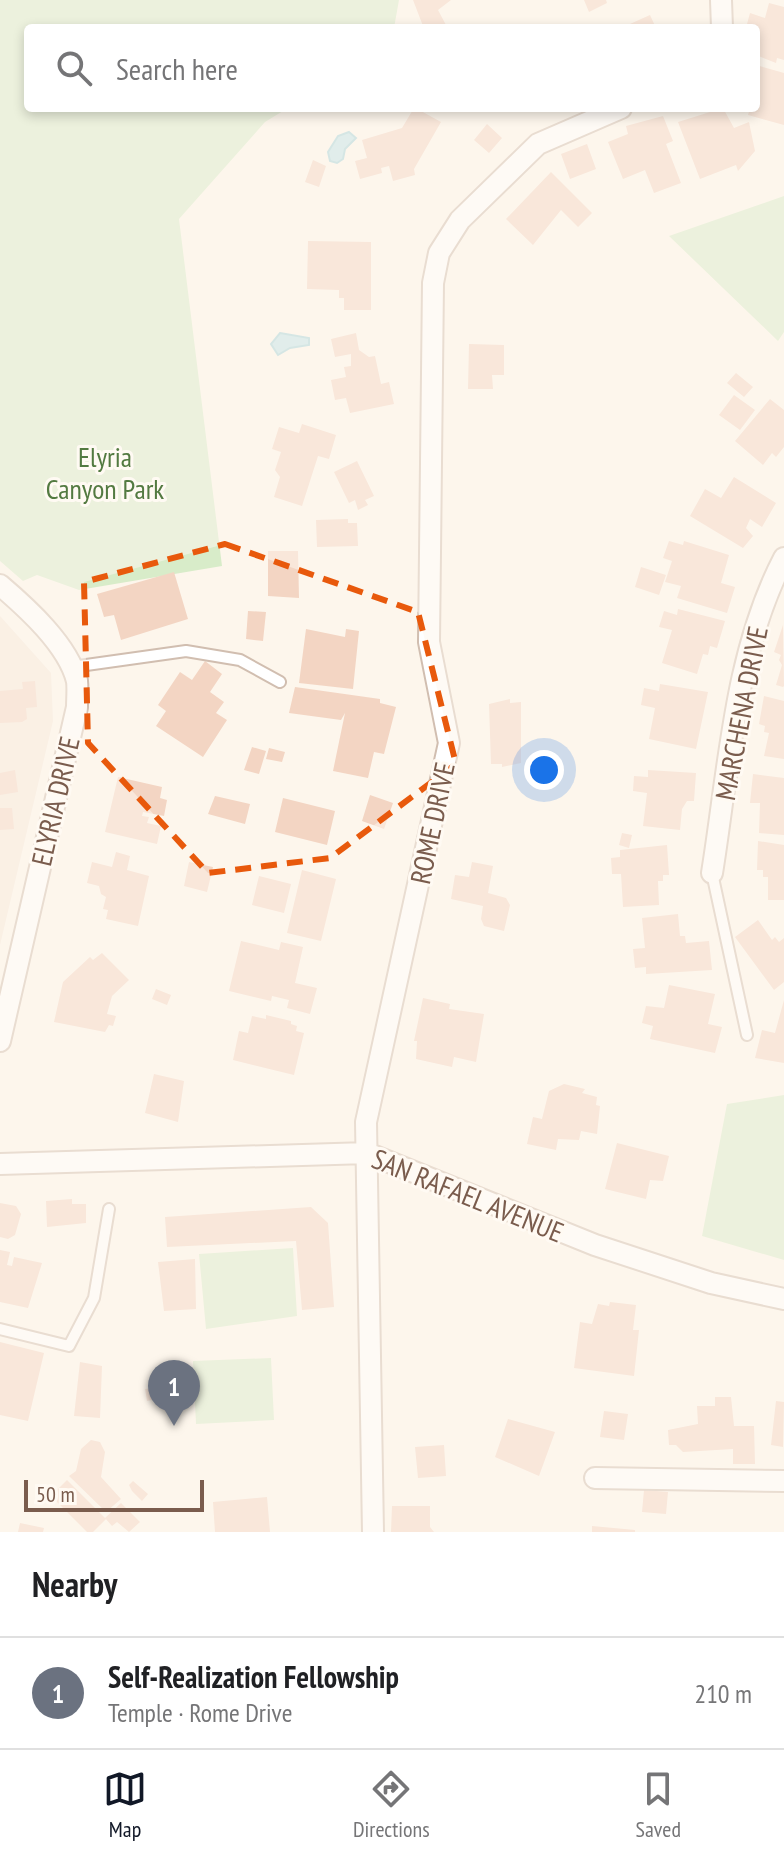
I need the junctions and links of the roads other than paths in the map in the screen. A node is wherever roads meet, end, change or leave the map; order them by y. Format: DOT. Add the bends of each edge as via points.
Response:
graph roads {
  1 [pos="721,0"];
  2 [pos="722,24"];
  3 [pos="612,112"];
  4 [pos="784,558"];
  5 [pos="0,585"];
  6 [pos="70,668"];
  7 [pos="280,682"];
  8 [pos="712,873"];
  9 [pos="747,1035"];
  10 [pos="0,1041"];
  11 [pos="367,1153"];
  12 [pos="0,1164"];
  13 [pos="109,1209"];
  14 [pos="784,1299"];
  15 [pos="0,1329"];
  16 [pos="595,1478"];
  17 [pos="784,1481"];
  18 [pos="373,1532"];
  1 -- 2 [label="street"];
  3 -- 11 [label="street, ROME DRIVE" via="538,144 460,220 439,253 433,283 429,642 449,743 366,1122"];
  4 -- 8 [label="street, MARCHENA DRIVE" via="759,617 742,681"];
  5 -- 6 [label="street, ELYRIA DRIVE" via="42,626"];
  6 -- 7 [label="lane" via="186,651 240,660"];
  6 -- 10 [label="street, ELYRIA DRIVE" via="77,681 77,707"];
  8 -- 9 [label="lane"];
  11 -- 12 [label="street, SAN RAFAEL AVENUE"];
  11 -- 14 [label="street, SAN RAFAEL AVENUE" via="595,1245 711,1283"];
  11 -- 18 [label="street, ROME DRIVE"];
  13 -- 15 [label="lane" via="94,1298 69,1346"];
  16 -- 17 [label="street"];
}
